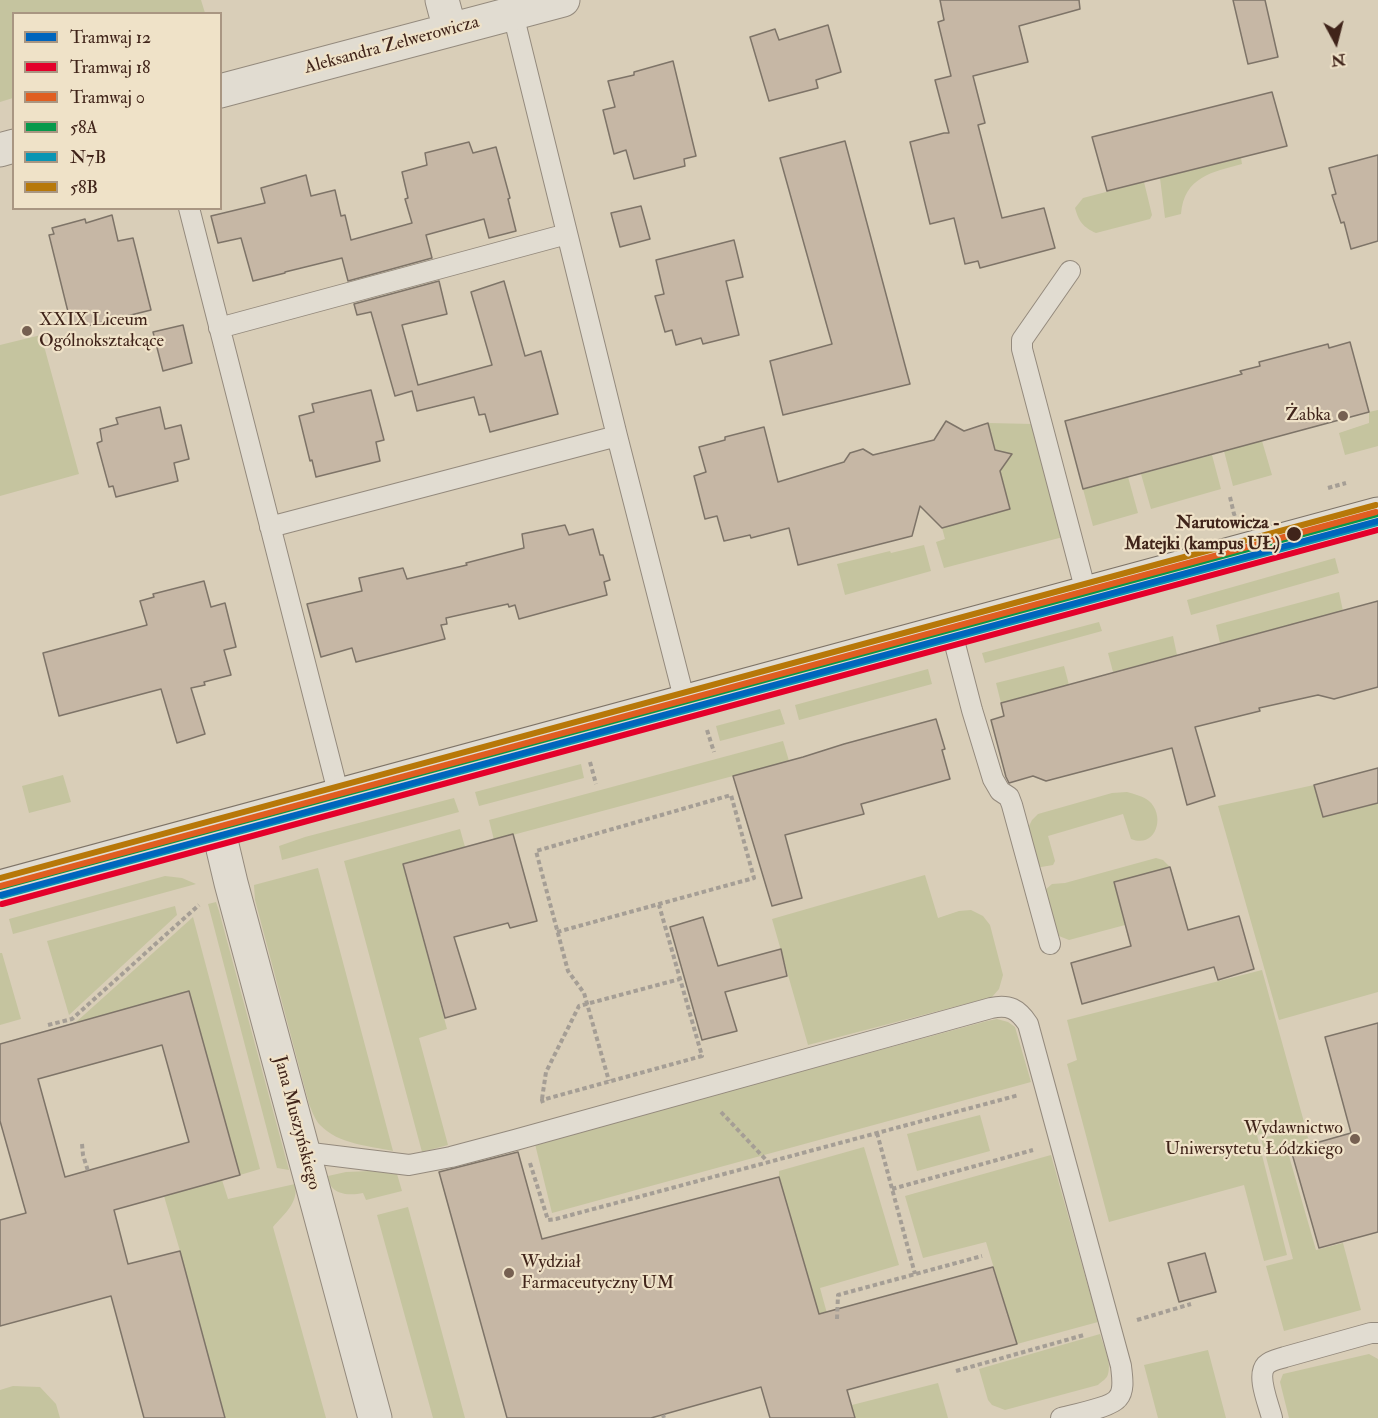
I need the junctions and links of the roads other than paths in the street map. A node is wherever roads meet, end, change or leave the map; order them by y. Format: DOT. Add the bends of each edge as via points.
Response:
graph roads {
  1 [pos="563,0"];
  2 [pos="513,14"];
  3 [pos="446,15"];
  4 [pos="222,90"];
  5 [pos="190,210"];
  6 [pos="567,234"];
  7 [pos="1070,271"];
  8 [pos="219,328"];
  9 [pos="617,436"];
  10 [pos="1378,514"];
  11 [pos="270,527"];
  12 [pos="1086,592"];
  13 [pos="951,629"];
  14 [pos="685,702"];
  15 [pos="339,796"];
  16 [pos="218,828"];
  17 [pos="0,887"];
  18 [pos="1050,944"];
  19 [pos="303,1152"];
  20 [pos="1378,1333"];
  21 [pos="375,1418"];
  22 [pos="1060,1418"];
  23 [pos="1272,1418"];
  1 -- 2 [label="street, Aleksandra Zelwerowicza"];
  2 -- 3 [label="street, Aleksandra Zelwerowicza"];
  2 -- 6 [label="lane"];
  3 -- 4 [label="street, Aleksandra Zelwerowicza"];
  5 -- 8 [label="lane"];
  6 -- 8 [label="lane"];
  6 -- 9 [label="lane"];
  7 -- 12 [label="lane" via="1022,340 1022,349"];
  8 -- 11 [label="lane"];
  9 -- 11 [label="lane"];
  9 -- 14 [label="lane"];
  10 -- 12 [label="street"];
  11 -- 15 [label="lane"];
  12 -- 13 [label="street"];
  13 -- 14 [label="street"];
  13 -- 18 [label="lane" via="993,780 1012,805"];
  14 -- 15 [label="street"];
  15 -- 16 [label="street"];
  16 -- 17 [label="street"];
  16 -- 19 [label="street, Jana Muszyńskiego"];
  19 -- 21 [label="street, Jana Muszyńskiego"];
  19 -- 22 [label="lane" via="409,1165 451,1157 1000,1006 1009,1007 1028,1024 1121,1366 1122,1392 1117,1401"];
  20 -- 23 [label="lane" via="1285,1357 1265,1366 1263,1383"];
}
